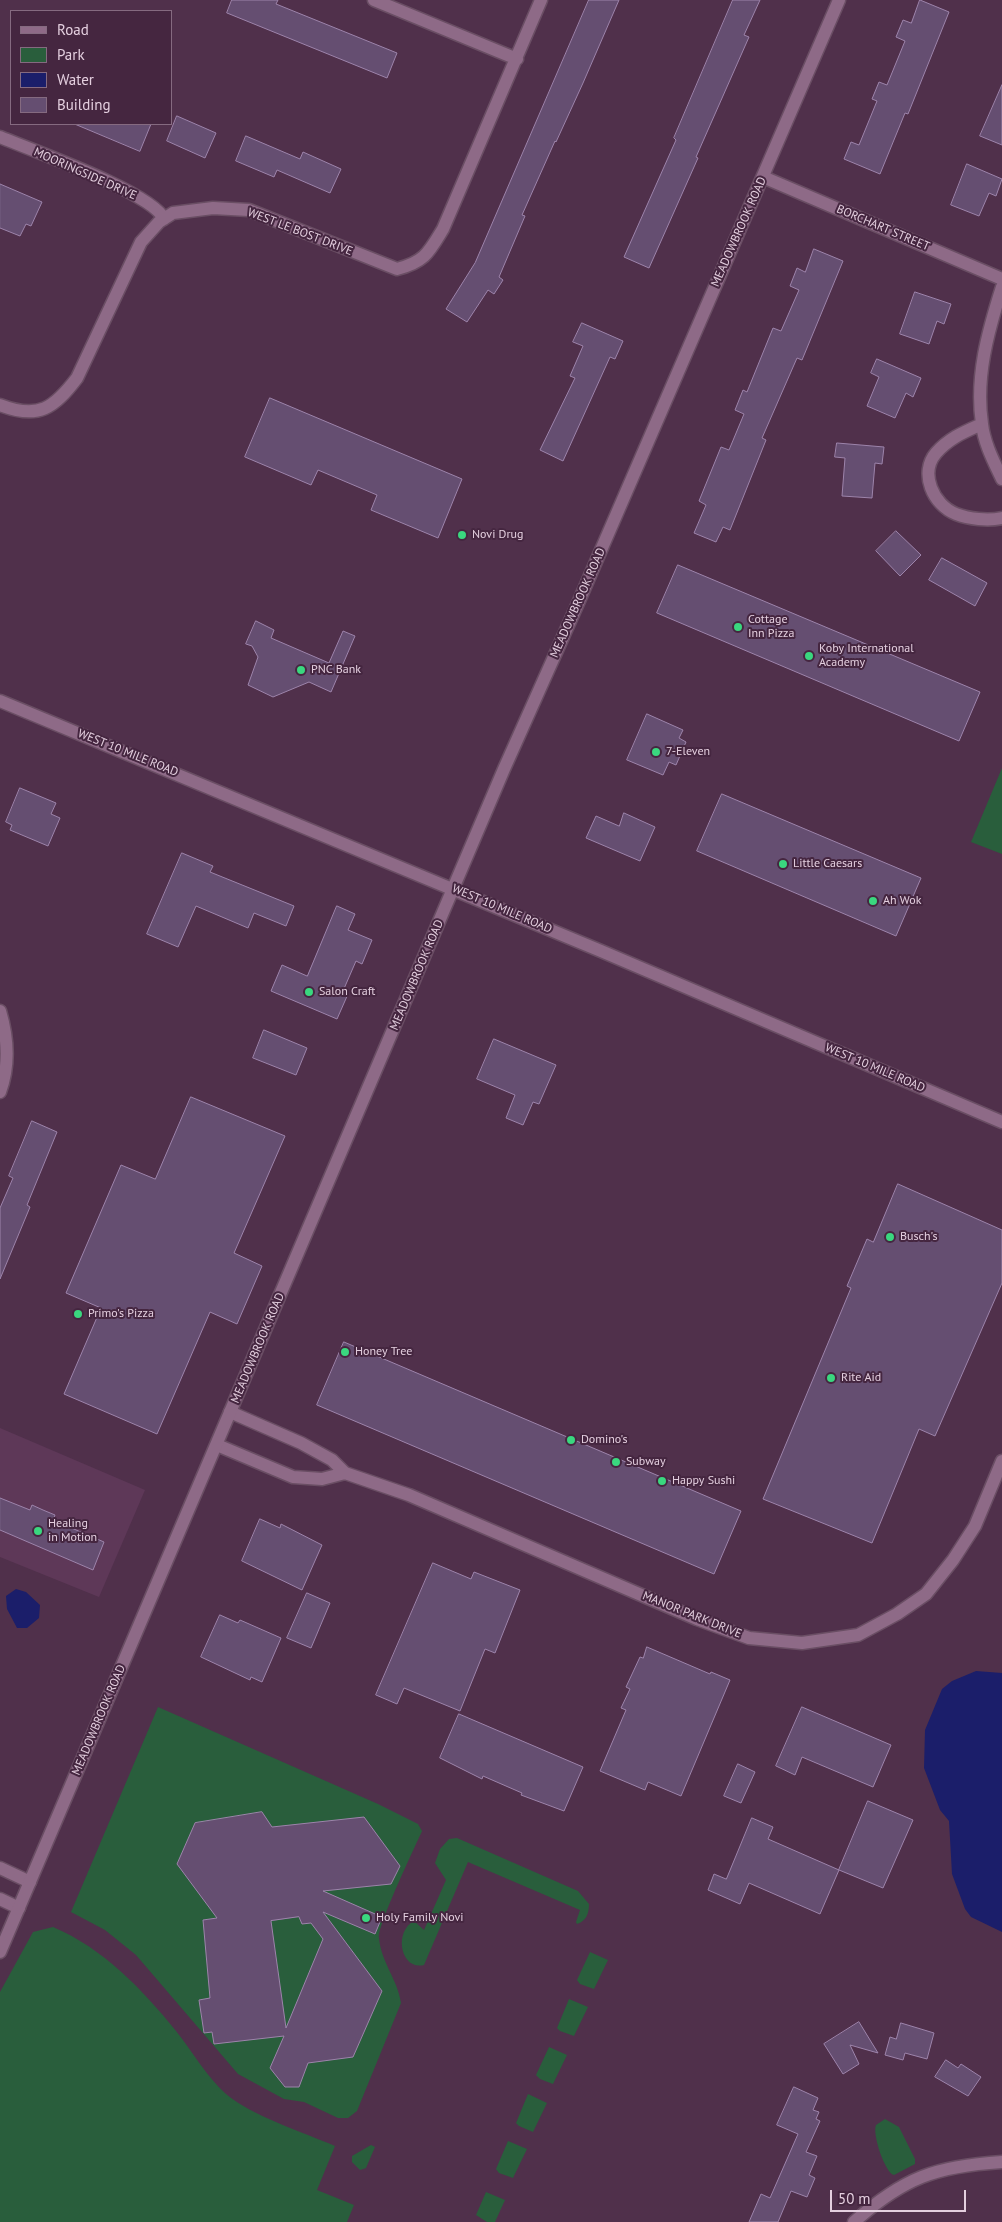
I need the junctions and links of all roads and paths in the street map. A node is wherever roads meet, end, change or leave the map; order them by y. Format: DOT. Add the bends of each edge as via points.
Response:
graph roads {
  1 [pos="374,0"];
  2 [pos="541,0"];
  3 [pos="839,0"];
  4 [pos="517,59"];
  5 [pos="0,137"];
  6 [pos="763,177"];
  7 [pos="164,219"];
  8 [pos="1002,279"];
  9 [pos="1002,287"];
  10 [pos="0,405"];
  11 [pos="982,424"];
  12 [pos="1002,478"];
  13 [pos="1002,518"];
  14 [pos="0,701"];
  15 [pos="454,889"];
  16 [pos="0,1011"];
  17 [pos="0,1092"];
  18 [pos="1002,1122"];
  19 [pos="230,1412"];
  20 [pos="216,1445"];
  21 [pos="1002,1461"];
  22 [pos="345,1473"];
  23 [pos="0,1868"];
  24 [pos="30,1882"];
  25 [pos="0,1899"];
  26 [pos="19,1908"];
  27 [pos="0,1952"];
  28 [pos="1002,2162"];
  29 [pos="854,2222"];
  1 -- 4 [label="street"];
  2 -- 4 [label="street, WEST LE BOST DRIVE"];
  3 -- 6 [label="street, MEADOWBROOK ROAD"];
  4 -- 7 [label="street, WEST LE BOST DRIVE" via="443,229 427,255 415,265 397,269 249,210 190,209"];
  5 -- 7 [label="street, MOORINGSIDE DRIVE" via="131,192 152,204"];
  6 -- 8 [label="street, BORCHART STREET"];
  6 -- 15 [label="street, MEADOWBROOK ROAD"];
  7 -- 10 [label="street, WEST LE BOST DRIVE" via="141,242 77,378 62,397 50,407 32,412"];
  9 -- 11 [label="street" via="985,338"];
  11 -- 12 [label="street"];
  11 -- 13 [label="street" via="951,438 935,455 928,470 930,485 941,504 955,514"];
  14 -- 15 [label="street, WEST 10 MILE ROAD"];
  15 -- 18 [label="street, WEST 10 MILE ROAD"];
  15 -- 19 [label="street, MEADOWBROOK ROAD"];
  16 -- 17 [label="street" via="7,1035 7,1066"];
  19 -- 20 [label="street, MEADOWBROOK ROAD"];
  19 -- 22 [label="street, MANOR PARK DRIVE" via="301,1443 332,1460"];
  20 -- 22 [label="street" via="293,1477 322,1479"];
  20 -- 24 [label="street, MEADOWBROOK ROAD"];
  21 -- 22 [label="street, MANOR PARK DRIVE" via="975,1526 926,1594 898,1614 858,1635 802,1643 749,1638 697,1619 409,1495"];
  23 -- 24 [label="street"];
  24 -- 26 [label="street, MEADOWBROOK ROAD"];
  25 -- 26 [label="street"];
  26 -- 27 [label="street, MEADOWBROOK ROAD"];
  28 -- 29 [label="street" via="933,2171 887,2194"];
}
